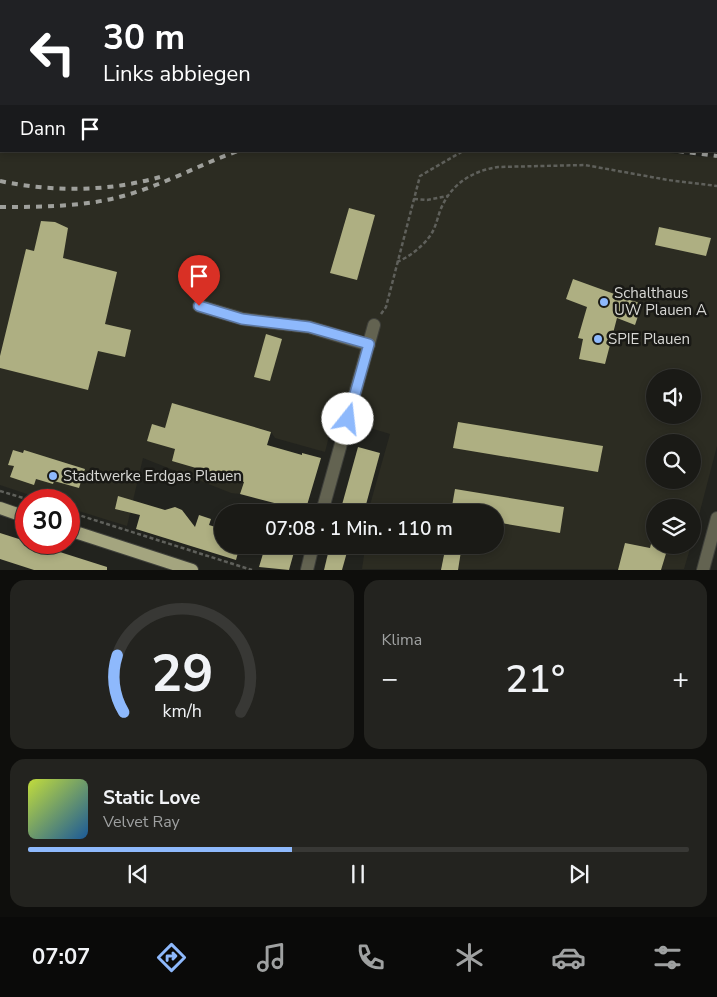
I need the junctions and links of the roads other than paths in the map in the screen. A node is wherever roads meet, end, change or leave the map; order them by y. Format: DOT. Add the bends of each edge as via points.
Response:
graph roads {
  1 [pos="199,306"];
  2 [pos="374,325"];
  3 [pos="369,344"];
  4 [pos="324,504"];
  5 [pos="0,508"];
  6 [pos="15,513"];
  7 [pos="717,518"];
  8 [pos="80,534"];
  9 [pos="311,554"];
  10 [pos="192,570"];
  11 [pos="307,570"];
  12 [pos="703,570"];
  1 -- 3 [label="street" via="242,319 309,327"];
  2 -- 3 [label="street"];
  3 -- 4 [label="street"];
  5 -- 6 [label="main road"];
  7 -- 12 [label="street"];
  8 -- 10 [label="main road"];
  9 -- 11 [label="street"];
}
